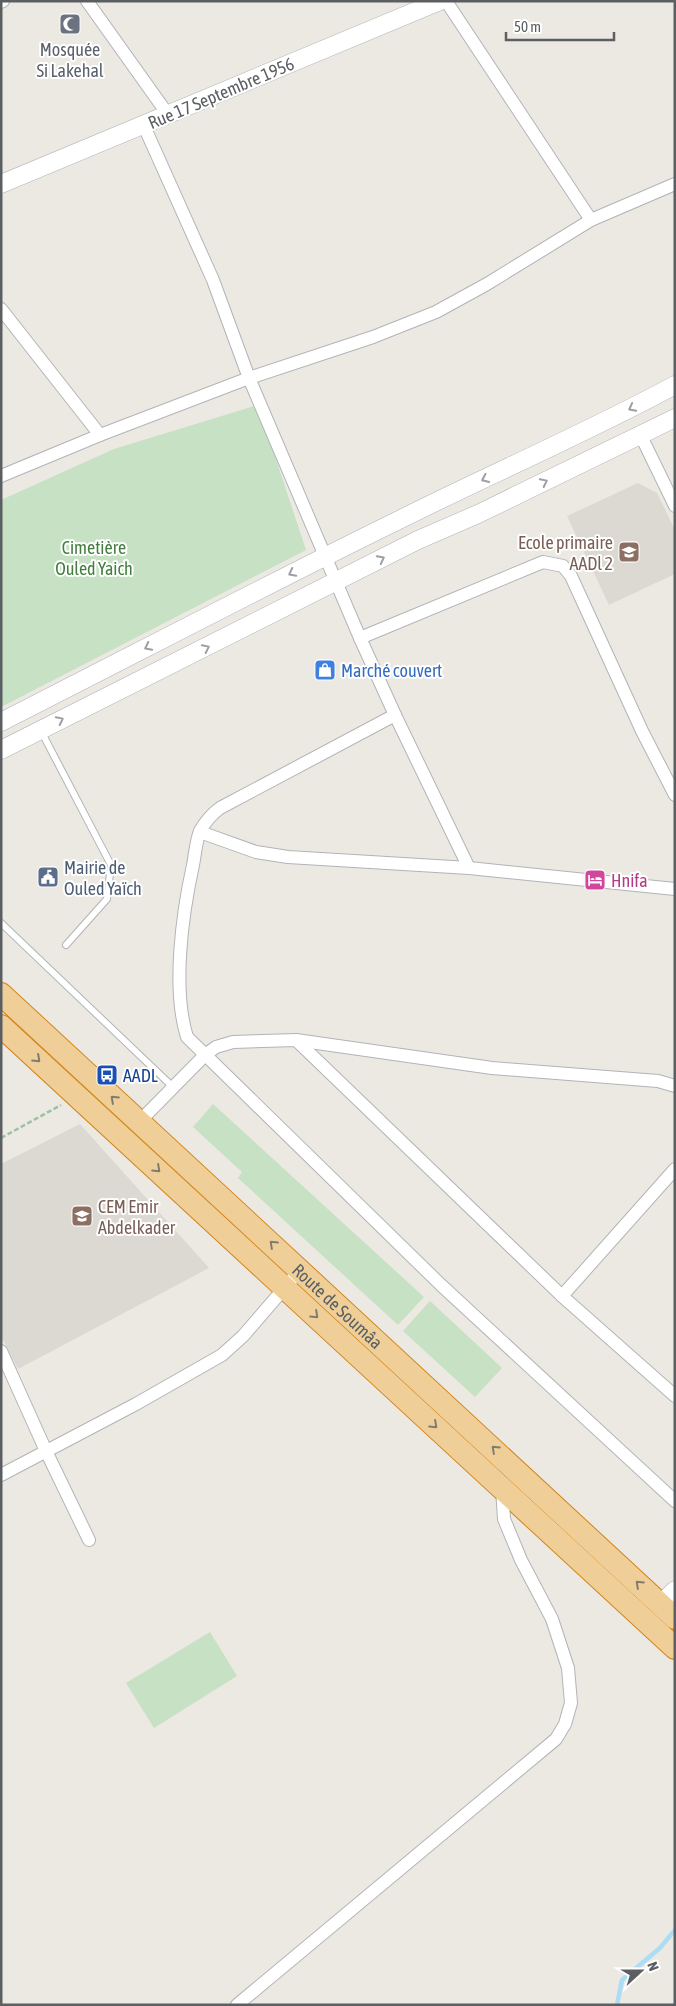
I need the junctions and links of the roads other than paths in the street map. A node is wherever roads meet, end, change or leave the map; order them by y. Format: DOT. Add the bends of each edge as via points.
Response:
graph roads {
  1 [pos="87,1"];
  2 [pos="440,1"];
  3 [pos="446,1"];
  4 [pos="168,116"];
  5 [pos="144,126"];
  6 [pos="1,184"];
  7 [pos="675,184"];
  8 [pos="591,220"];
  9 [pos="1,309"];
  10 [pos="249,378"];
  11 [pos="675,385"];
  12 [pos="675,418"];
  13 [pos="100,435"];
  14 [pos="641,436"];
  15 [pos="1,476"];
  16 [pos="675,506"];
  17 [pos="326,556"];
  18 [pos="338,582"];
  19 [pos="360,638"];
  20 [pos="395,715"];
  21 [pos="1,722"];
  22 [pos="41,730"];
  23 [pos="1,750"];
  24 [pos="675,794"];
  25 [pos="200,832"];
  26 [pos="469,868"];
  27 [pos="675,889"];
  28 [pos="1,923"];
  29 [pos="66,945"];
  30 [pos="1,994"];
  31 [pos="1,1026"];
  32 [pos="296,1040"];
  33 [pos="205,1055"];
  34 [pos="675,1086"];
  35 [pos="174,1087"];
  36 [pos="139,1122"];
  37 [pos="675,1169"];
  38 [pos="300,1270"];
  39 [pos="285,1288"];
  40 [pos="562,1296"];
  41 [pos="1,1351"];
  42 [pos="675,1396"];
  43 [pos="46,1451"];
  44 [pos="514,1467"];
  45 [pos="1,1475"];
  46 [pos="502,1488"];
  47 [pos="675,1501"];
  48 [pos="89,1540"];
  49 [pos="670,1604"];
  50 [pos="675,1648"];
  51 [pos="238,2005"];
  1 -- 4 [label="street"];
  2 -- 4 [label="street, Rue 17 Septembre 1956"];
  3 -- 8 [label="street"];
  4 -- 5 [label="street, Rue 17 Septembre 1956"];
  5 -- 6 [label="street, Rue 17 Septembre 1956"];
  5 -- 10 [label="street" via="212,280"];
  7 -- 8 [label="street"];
  8 -- 10 [label="street" via="436,312 373,337"];
  9 -- 13 [label="street"];
  10 -- 13 [label="street"];
  10 -- 17 [label="street"];
  11 -- 17 [label="street, one-way"];
  12 -- 14 [label="street"];
  13 -- 15 [label="street"];
  14 -- 16 [label="street"];
  18 -- 14 [label="street, one-way" via="418,540"];
  17 -- 18 [label="street"];
  17 -- 21 [label="street, one-way"];
  18 -- 19 [label="street"];
  22 -- 18 [label="street, one-way"];
  19 -- 20 [label="street"];
  19 -- 24 [label="street" via="543,562 562,566 571,576 642,731"];
  20 -- 25 [label="street" via="220,808"];
  20 -- 26 [label="street"];
  22 -- 23 [label="street"];
  22 -- 29 [label="lane" via="112,865 107,899"];
  25 -- 26 [label="street" via="256,852 288,857"];
  25 -- 33 [label="street" via="185,900 179,989 187,1037"];
  26 -- 27 [label="street"];
  28 -- 35 [label="lane"];
  36 -- 30 [label="highway, Route de Soumâa, one-way"];
  31 -- 39 [label="highway, Route de Soumâa, one-way"];
  32 -- 33 [label="street" via="233,1042 216,1047"];
  32 -- 34 [label="street" via="492,1068"];
  32 -- 40 [label="street"];
  33 -- 35 [label="street"];
  33 -- 47 [label="street" via="441,1285"];
  35 -- 36 [label="street"];
  38 -- 36 [label="highway, Route de Soumâa, one-way"];
  37 -- 40 [label="street"];
  38 -- 39 [label="street"];
  44 -- 38 [label="highway, Route de Soumâa, one-way"];
  39 -- 43 [label="street" via="222,1355"];
  39 -- 46 [label="highway, Route de Soumâa, one-way"];
  40 -- 42 [label="street"];
  41 -- 43 [label="street"];
  43 -- 45 [label="street"];
  43 -- 48 [label="street"];
  44 -- 46 [label="street"];
  49 -- 44 [label="highway, Route de Soumâa, one-way"];
  46 -- 50 [label="highway, Route de Soumâa"];
  46 -- 51 [label="street" via="504,1519 552,1619 568,1668 571,1703 565,1724 556,1739"];
}
